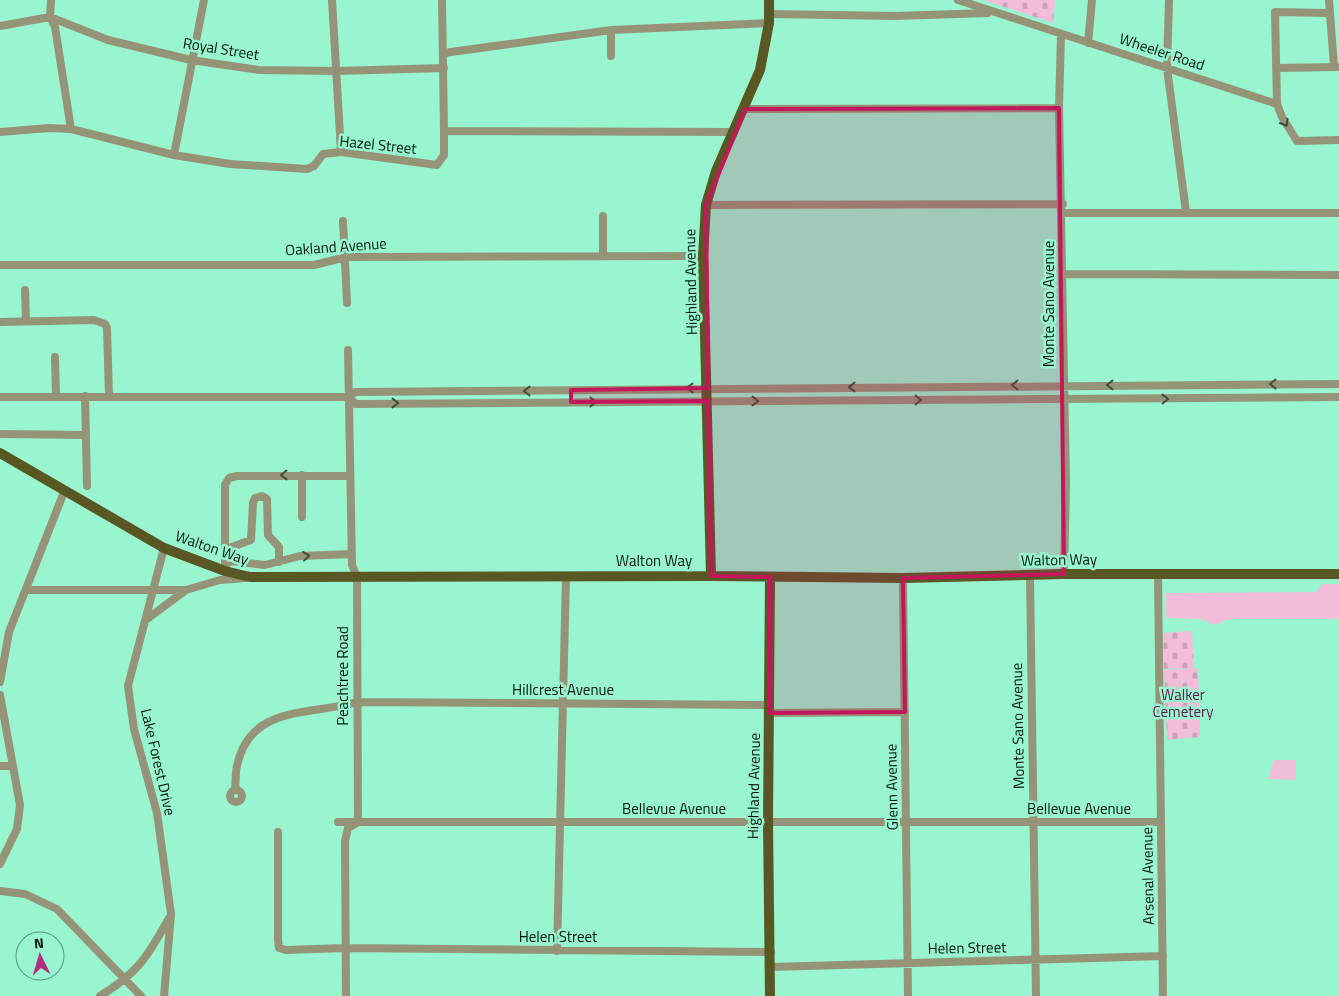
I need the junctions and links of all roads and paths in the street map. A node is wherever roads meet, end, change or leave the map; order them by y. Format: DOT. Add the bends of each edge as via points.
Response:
graph roads {
  1 [pos="51,0"];
  2 [pos="204,0"];
  3 [pos="332,0"];
  4 [pos="442,0"];
  5 [pos="769,0"];
  6 [pos="958,0"];
  7 [pos="1092,0"];
  8 [pos="1169,0"];
  9 [pos="1329,0"];
  10 [pos="992,12"];
  11 [pos="1330,13"];
  12 [pos="50,17"];
  13 [pos="769,18"];
  14 [pos="0,26"];
  15 [pos="611,30"];
  16 [pos="1060,34"];
  17 [pos="1088,43"];
  18 [pos="444,53"];
  19 [pos="611,56"];
  20 [pos="191,60"];
  21 [pos="1336,67"];
  22 [pos="444,68"];
  23 [pos="1166,68"];
  24 [pos="1277,68"];
  25 [pos="336,72"];
  26 [pos="1277,104"];
  27 [pos="1059,108"];
  28 [pos="744,109"];
  29 [pos="71,129"];
  30 [pos="0,132"];
  31 [pos="444,132"];
  32 [pos="734,132"];
  33 [pos="1339,140"];
  34 [pos="341,152"];
  35 [pos="174,155"];
  36 [pos="706,204"];
  37 [pos="1063,208"];
  38 [pos="1186,212"];
  39 [pos="1339,212"];
  40 [pos="603,216"];
  41 [pos="343,221"];
  42 [pos="603,255"];
  43 [pos="703,256"];
  44 [pos="346,257"];
  45 [pos="0,266"];
  46 [pos="1062,274"];
  47 [pos="1339,275"];
  48 [pos="26,290"];
  49 [pos="347,303"];
  50 [pos="26,321"];
  51 [pos="0,322"];
  52 [pos="348,350"];
  53 [pos="56,357"];
  54 [pos="1214,384"];
  55 [pos="1298,384"];
  56 [pos="1339,384"];
  57 [pos="1063,385"];
  58 [pos="898,386"];
  59 [pos="976,386"];
  60 [pos="834,387"];
  61 [pos="708,388"];
  62 [pos="571,390"];
  63 [pos="432,391"];
  64 [pos="56,396"];
  65 [pos="85,396"];
  66 [pos="109,396"];
  67 [pos="0,397"];
  68 [pos="350,397"];
  69 [pos="1298,397"];
  70 [pos="1339,397"];
  71 [pos="1214,398"];
  72 [pos="835,400"];
  73 [pos="899,400"];
  74 [pos="976,400"];
  75 [pos="1064,400"];
  76 [pos="708,401"];
  77 [pos="571,402"];
  78 [pos="432,403"];
  79 [pos="0,434"];
  80 [pos="86,435"];
  81 [pos="0,453"];
  82 [pos="302,475"];
  83 [pos="350,476"];
  84 [pos="87,486"];
  85 [pos="64,492"];
  86 [pos="302,517"];
  87 [pos="164,548"];
  88 [pos="226,549"];
  89 [pos="352,554"];
  90 [pos="279,562"];
  91 [pos="226,568"];
  92 [pos="1064,574"];
  93 [pos="1339,574"];
  94 [pos="1030,575"];
  95 [pos="1158,575"];
  96 [pos="566,576"];
  97 [pos="711,576"];
  98 [pos="250,577"];
  99 [pos="770,577"];
  100 [pos="357,578"];
  101 [pos="903,578"];
  102 [pos="190,588"];
  103 [pos="27,590"];
  104 [pos="153,590"];
  105 [pos="147,619"];
  106 [pos="0,682"];
  107 [pos="0,695"];
  108 [pos="357,702"];
  109 [pos="563,704"];
  110 [pos="770,709"];
  111 [pos="904,712"];
  112 [pos="0,766"];
  113 [pos="13,766"];
  114 [pos="235,790"];
  115 [pos="338,822"];
  116 [pos="358,822"];
  117 [pos="560,822"];
  118 [pos="768,822"];
  119 [pos="906,822"];
  120 [pos="1034,822"];
  121 [pos="1160,822"];
  122 [pos="278,832"];
  123 [pos="0,864"];
  124 [pos="0,891"];
  125 [pos="171,914"];
  126 [pos="344,948"];
  127 [pos="557,951"];
  128 [pos="771,952"];
  129 [pos="1163,956"];
  130 [pos="1035,961"];
  131 [pos="907,963"];
  132 [pos="771,967"];
  133 [pos="125,981"];
  134 [pos="100,996"];
  135 [pos="141,996"];
  136 [pos="164,996"];
  137 [pos="346,996"];
  138 [pos="770,996"];
  139 [pos="908,996"];
  140 [pos="1036,996"];
  141 [pos="1164,996"];
  1 -- 12 [label="street"];
  2 -- 20 [label="street"];
  3 -- 25 [label="street"];
  4 -- 18 [label="street"];
  5 -- 13 [label="main road, Highland Avenue"];
  6 -- 10 [label="street, Wheeler Road"];
  7 -- 17 [label="street"];
  8 -- 23 [label="street"];
  9 -- 11 [label="street"];
  10 -- 13 [label="street"];
  10 -- 16 [label="street, Wheeler Road"];
  11 -- 21 [label="street"];
  11 -- 24 [label="street" via="1275,12"];
  12 -- 14 [label="street"];
  12 -- 20 [label="street, Royal Street" via="108,40"];
  12 -- 29 [label="street" via="55,27"];
  13 -- 15 [label="street"];
  13 -- 28 [label="main road, Highland Avenue" via="760,70"];
  15 -- 18 [label="street"];
  15 -- 19 [label="street"];
  16 -- 17 [label="street, Wheeler Road"];
  16 -- 27 [label="street, Monte Sano Avenue"];
  17 -- 23 [label="street, Wheeler Road"];
  18 -- 22 [label="street"];
  20 -- 25 [label="street, Royal Street" via="258,70"];
  20 -- 35 [label="street"];
  21 -- 24 [label="street"];
  22 -- 25 [label="street, Royal Street"];
  22 -- 31 [label="street"];
  23 -- 26 [label="street, Wheeler Road"];
  23 -- 38 [label="street"];
  24 -- 26 [label="street"];
  25 -- 34 [label="street"];
  26 -- 33 [label="street, one-way" via="1297,141"];
  27 -- 28 [label="street"];
  27 -- 37 [label="street, Monte Sano Avenue"];
  28 -- 32 [label="main road, Highland Avenue"];
  29 -- 30 [label="street, Hazel Street"];
  29 -- 35 [label="street, Hazel Street"];
  31 -- 32 [label="street"];
  31 -- 34 [label="street, Hazel Street" via="444,155 437,165"];
  32 -- 36 [label="main road, Highland Avenue" via="716,171"];
  34 -- 35 [label="street, Hazel Street" via="323,154 314,166 307,169 230,164"];
  36 -- 37 [label="street"];
  36 -- 43 [label="main road, Highland Avenue"];
  37 -- 38 [label="street"];
  37 -- 46 [label="street, Monte Sano Avenue"];
  38 -- 39 [label="street"];
  40 -- 42 [label="street"];
  41 -- 44 [label="street"];
  42 -- 43 [label="street, Oakland Avenue"];
  42 -- 44 [label="street, Oakland Avenue"];
  43 -- 61 [label="main road, Highland Avenue"];
  44 -- 45 [label="street, Oakland Avenue" via="314,265"];
  44 -- 49 [label="street"];
  46 -- 47 [label="street"];
  46 -- 57 [label="street, Monte Sano Avenue"];
  48 -- 50 [label="street"];
  50 -- 51 [label="street"];
  50 -- 66 [label="street" via="94,320 105,324"];
  52 -- 68 [label="street, Peachtree Road"];
  53 -- 64 [label="street"];
  55 -- 54 [label="street, one-way"];
  54 -- 57 [label="street, one-way"];
  54 -- 71 [label="street"];
  55 -- 56 [label="street"];
  55 -- 69 [label="street"];
  57 -- 59 [label="street, one-way"];
  57 -- 75 [label="street, Monte Sano Avenue"];
  58 -- 59 [label="street"];
  58 -- 60 [label="street, one-way"];
  58 -- 73 [label="street"];
  59 -- 74 [label="street"];
  60 -- 61 [label="street"];
  60 -- 72 [label="street"];
  61 -- 62 [label="street, one-way"];
  61 -- 76 [label="main road, Highland Avenue"];
  62 -- 63 [label="street, one-way"];
  62 -- 77 [label="street"];
  63 -- 68 [label="street" via="355,392"];
  63 -- 78 [label="street"];
  64 -- 65 [label="street"];
  64 -- 67 [label="street"];
  65 -- 66 [label="street"];
  65 -- 80 [label="street"];
  66 -- 68 [label="street"];
  68 -- 78 [label="street, one-way" via="355,404"];
  68 -- 83 [label="street, Peachtree Road"];
  69 -- 70 [label="street"];
  69 -- 71 [label="street"];
  75 -- 71 [label="street, one-way"];
  72 -- 73 [label="street"];
  76 -- 72 [label="street, one-way"];
  73 -- 74 [label="street, one-way"];
  74 -- 75 [label="street"];
  75 -- 92 [label="street, Monte Sano Avenue"];
  77 -- 76 [label="street, one-way"];
  76 -- 97 [label="main road, Highland Avenue"];
  77 -- 78 [label="street"];
  79 -- 80 [label="street"];
  80 -- 84 [label="street"];
  81 -- 85 [label="main road, Walton Way"];
  82 -- 83 [label="street"];
  82 -- 86 [label="street"];
  82 -- 88 [label="street, one-way" via="229,478 225,485"];
  83 -- 89 [label="street, Peachtree Road"];
  85 -- 87 [label="main road, Walton Way"];
  85 -- 103 [label="street"];
  87 -- 91 [label="main road, Walton Way"];
  87 -- 104 [label="street, Lake Forest Drive"];
  88 -- 90 [label="street" via="251,540 253,503 255,498 262,496 267,499 268,535 279,548"];
  88 -- 91 [label="street"];
  90 -- 89 [label="street, one-way" via="300,556"];
  89 -- 100 [label="street, Peachtree Road"];
  90 -- 91 [label="street" via="265,565 231,561"];
  91 -- 98 [label="main road, Walton Way"];
  92 -- 94 [label="main road, Walton Way"];
  92 -- 95 [label="main road, Walton Way"];
  93 -- 95 [label="main road, Walton Way"];
  94 -- 101 [label="main road, Walton Way"];
  94 -- 120 [label="street, Monte Sano Avenue"];
  95 -- 121 [label="street, Arsenal Avenue"];
  96 -- 97 [label="main road, Walton Way"];
  96 -- 100 [label="main road, Walton Way"];
  96 -- 109 [label="street"];
  97 -- 99 [label="main road, Walton Way"];
  98 -- 100 [label="main road, Walton Way"];
  98 -- 102 [label="street"];
  99 -- 101 [label="main road, Walton Way"];
  99 -- 110 [label="main road, Highland Avenue"];
  100 -- 108 [label="street, Peachtree Road"];
  101 -- 111 [label="street, Glenn Avenue"];
  102 -- 104 [label="street"];
  102 -- 105 [label="street"];
  103 -- 104 [label="street"];
  103 -- 106 [label="street" via="9,632"];
  104 -- 105 [label="street, Lake Forest Drive"];
  105 -- 125 [label="street, Lake Forest Drive" via="128,686 134,729 157,813"];
  107 -- 113 [label="street"];
  108 -- 109 [label="street, Hillcrest Avenue"];
  108 -- 114 [label="street, Hillcrest Avenue" via="332,709 288,714 267,721 248,738 236,767"];
  108 -- 116 [label="street, Peachtree Road"];
  109 -- 110 [label="street, Hillcrest Avenue"];
  109 -- 117 [label="street"];
  110 -- 111 [label="street, Hillcrest Avenue"];
  110 -- 118 [label="main road, Highland Avenue"];
  111 -- 119 [label="street, Glenn Avenue"];
  112 -- 113 [label="street"];
  113 -- 123 [label="street" via="20,805 17,829"];
  115 -- 116 [label="street, Bellevue Avenue"];
  116 -- 117 [label="street, Bellevue Avenue"];
  116 -- 126 [label="street" via="348,828 345,840"];
  117 -- 118 [label="street, Bellevue Avenue"];
  117 -- 127 [label="street"];
  118 -- 119 [label="street, Bellevue Avenue"];
  118 -- 128 [label="main road, Highland Avenue"];
  119 -- 120 [label="street, Bellevue Avenue"];
  119 -- 131 [label="street, Glenn Avenue"];
  120 -- 121 [label="street, Bellevue Avenue"];
  120 -- 130 [label="street, Monte Sano Avenue"];
  121 -- 129 [label="street, Arsenal Avenue"];
  122 -- 126 [label="street, Helen Street" via="279,948"];
  124 -- 133 [label="street" via="25,894 57,909"];
  125 -- 133 [label="street" via="150,952"];
  125 -- 136 [label="street, Lake Forest Drive"];
  126 -- 127 [label="street, Helen Street"];
  126 -- 137 [label="street"];
  127 -- 128 [label="street, Helen Street"];
  128 -- 132 [label="main road, Highland Avenue"];
  129 -- 130 [label="street, Helen Street"];
  129 -- 141 [label="street, Arsenal Avenue"];
  130 -- 131 [label="street, Helen Street"];
  130 -- 140 [label="street, Monte Sano Avenue"];
  131 -- 132 [label="street, Helen Street"];
  131 -- 139 [label="street, Glenn Avenue"];
  132 -- 138 [label="main road, Highland Avenue"];
  133 -- 134 [label="street"];
  133 -- 135 [label="street"];
}
